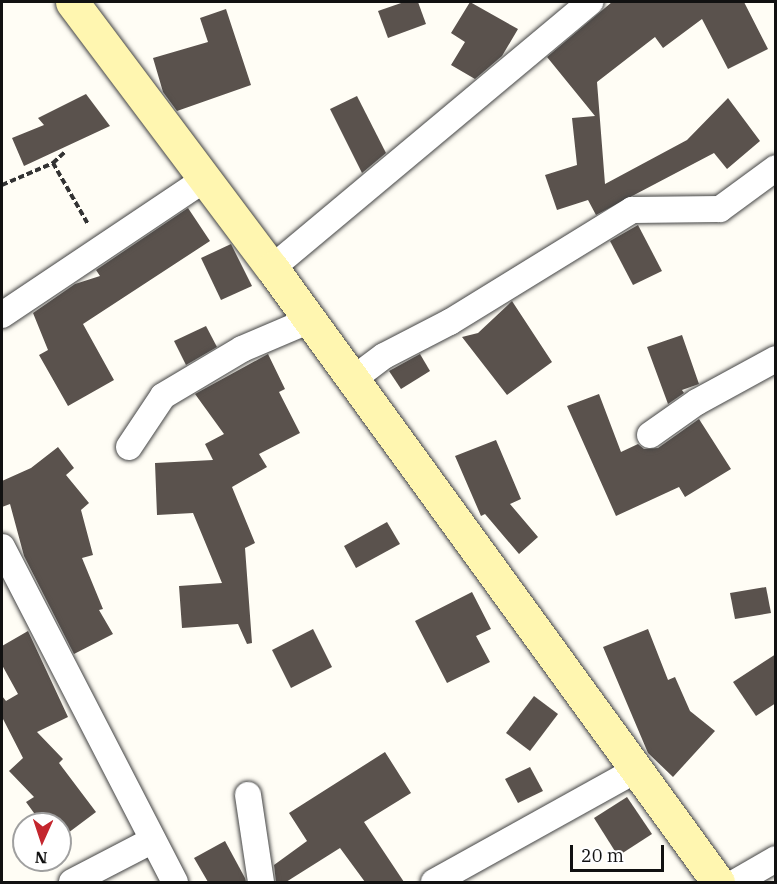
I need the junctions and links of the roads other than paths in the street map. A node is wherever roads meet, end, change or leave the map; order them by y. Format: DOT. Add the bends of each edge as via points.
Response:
graph roads {
  1 [pos="72,2"];
  2 [pos="590,2"];
  3 [pos="776,168"];
  4 [pos="204,180"];
  5 [pos="272,268"];
  6 [pos="2,315"];
  7 [pos="310,321"];
  8 [pos="776,359"];
  9 [pos="352,380"];
  10 [pos="650,435"];
  11 [pos="129,447"];
  12 [pos="2,547"];
  13 [pos="634,771"];
  14 [pos="248,795"];
  15 [pos="153,840"];
  16 [pos="776,859"];
  17 [pos="72,882"];
  18 [pos="175,882"];
  19 [pos="261,882"];
  20 [pos="434,882"];
  21 [pos="718,882"];
  22 [pos="736,882"];
  1 -- 4 [label="main road"];
  2 -- 5 [label="street"];
  3 -- 9 [label="street" via="720,209 632,210 450,322 384,356"];
  4 -- 5 [label="main road"];
  4 -- 6 [label="street"];
  5 -- 7 [label="main road"];
  7 -- 9 [label="main road"];
  7 -- 11 [label="street" via="242,349 163,396"];
  8 -- 10 [label="street" via="696,402"];
  9 -- 13 [label="main road"];
  12 -- 15 [label="street"];
  13 -- 20 [label="street"];
  13 -- 21 [label="main road"];
  14 -- 19 [label="street"];
  15 -- 17 [label="street"];
  15 -- 18 [label="street"];
  16 -- 22 [label="street"];
}
